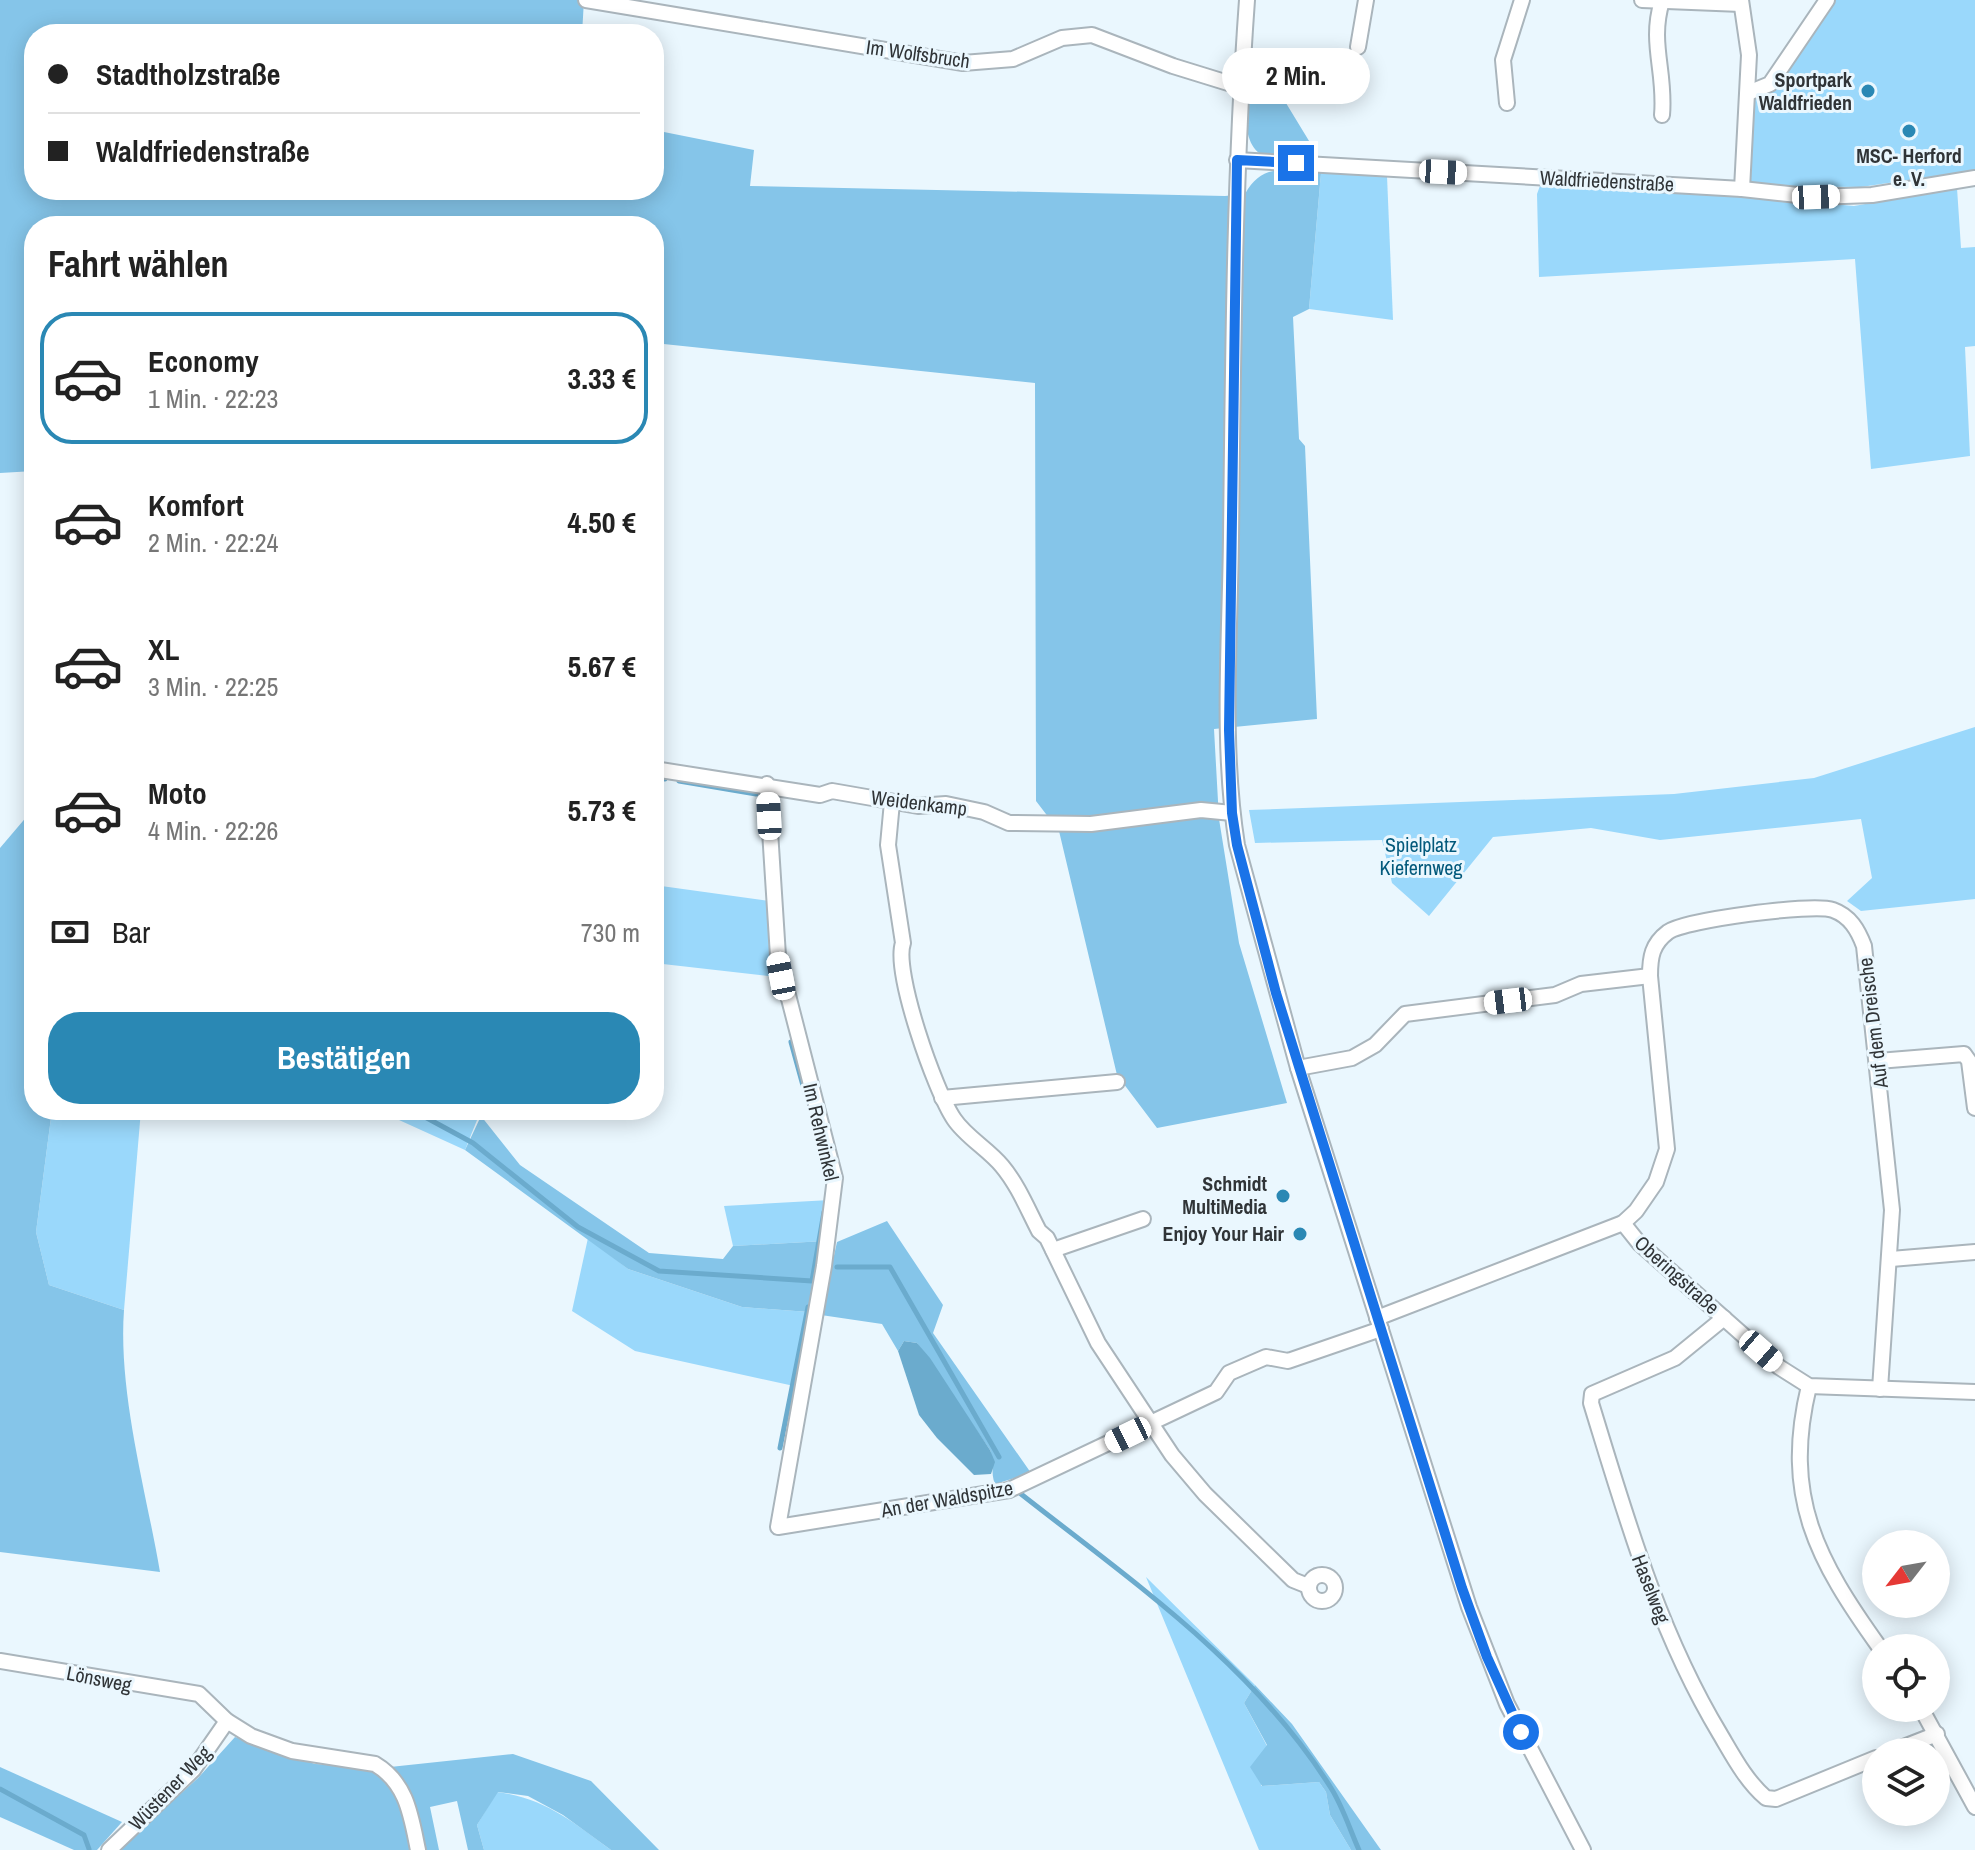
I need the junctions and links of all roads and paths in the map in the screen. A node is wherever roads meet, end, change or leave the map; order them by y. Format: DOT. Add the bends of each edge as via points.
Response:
graph roads {
  1 [pos="586,0"];
  2 [pos="1247,0"];
  3 [pos="1366,0"];
  4 [pos="1522,0"];
  5 [pos="1642,0"];
  6 [pos="1827,0"];
  7 [pos="1662,1"];
  8 [pos="1741,2"];
  9 [pos="1358,47"];
  10 [pos="1241,87"];
  11 [pos="1748,93"];
  12 [pos="1507,103"];
  13 [pos="1662,115"];
  14 [pos="1237,160"];
  15 [pos="1975,178"];
  16 [pos="1742,189"];
  17 [pos="664,770"];
  18 [pos="767,784"];
  19 [pos="892,802"];
  20 [pos="1232,813"];
  21 [pos="1650,976"];
  22 [pos="1878,1061"];
  23 [pos="1298,1068"];
  24 [pos="1117,1082"];
  25 [pos="942,1098"];
  26 [pos="1975,1108"];
  27 [pos="1143,1219"];
  28 [pos="1623,1223"];
  29 [pos="1053,1250"];
  30 [pos="1975,1252"];
  31 [pos="1891,1259"];
  32 [pos="1724,1318"];
  33 [pos="1379,1324"];
  34 [pos="1809,1386"];
  35 [pos="1880,1389"];
  36 [pos="1975,1392"];
  37 [pos="1151,1424"];
  38 [pos="778,1527"];
  39 [pos="1308,1586"];
  40 [pos="1870,1634"];
  41 [pos="0,1661"];
  42 [pos="227,1721"];
  43 [pos="1930,1722"];
  44 [pos="1937,1734"];
  45 [pos="1927,1738"];
  46 [pos="1862,1764"];
  47 [pos="1975,1807"];
  48 [pos="109,1850"];
  49 [pos="418,1850"];
  50 [pos="1583,1850"];
  1 -- 10 [label="street, Im Wolfsbruch" via="963,63 1013,59 1062,38 1092,35"];
  2 -- 10 [label="street"];
  3 -- 9 [label="street"];
  4 -- 12 [label="street" via="1503,60"];
  5 -- 7 [label="street"];
  6 -- 11 [label="street" via="1770,84"];
  7 -- 8 [label="street"];
  7 -- 13 [label="street" via="1654,33 1665,86"];
  8 -- 11 [label="street"];
  10 -- 14 [label="street"];
  11 -- 16 [label="street"];
  14 -- 16 [label="street, Waldfriedenstraße"];
  14 -- 20 [label="street"];
  15 -- 16 [label="street, Waldfriedenstraße" via="1872,195 1816,197"];
  17 -- 18 [label="street, Weidenkamp"];
  18 -- 19 [label="street, Weidenkamp"];
  18 -- 38 [label="street, Im Rehwinkel" via="778,956 835,1178"];
  19 -- 20 [label="street, Weidenkamp" via="946,804 1009,823 1091,824 1201,810"];
  19 -- 25 [label="street" via="888,845 903,943 898,957"];
  20 -- 23 [label="street" via="1245,882"];
  21 -- 22 [label="street, Auf dem Dreische" via="1654,947 1669,932 1691,922 1834,910 1858,929 1864,946"];
  21 -- 23 [label="street" via="1581,984 1555,995 1405,1014 1375,1045 1352,1058"];
  21 -- 28 [label="street, Auf dem Dreische" via="1667,1149 1656,1182"];
  22 -- 26 [label="street" via="1964,1054"];
  22 -- 31 [label="street, Auf dem Dreische" via="1892,1210"];
  23 -- 33 [label="street"];
  24 -- 25 [label="street"];
  25 -- 29 [label="street" via="955,1121 1005,1169"];
  27 -- 29 [label="street"];
  28 -- 32 [label="street, Oberingstraße"];
  28 -- 33 [label="street, Oberingstraße"];
  29 -- 37 [label="street" via="1084,1319"];
  30 -- 31 [label="street"];
  31 -- 35 [label="street, Auf dem Dreische"];
  32 -- 34 [label="street, Oberingstraße"];
  32 -- 46 [label="street, Haselweg" via="1675,1358 1592,1394 1636,1550 1688,1675 1757,1790 1776,1799"];
  33 -- 37 [label="street, An der Waldspitze" via="1288,1361 1266,1357 1229,1373 1216,1392"];
  33 -- 50 [label="street" via="1487,1657"];
  34 -- 35 [label="street"];
  34 -- 40 [label="street" via="1799,1444 1807,1519 1840,1591"];
  35 -- 36 [label="street"];
  37 -- 38 [label="street, An der Waldspitze" via="1009,1490"];
  37 -- 39 [label="street" via="1205,1494 1293,1580"];
  41 -- 42 [label="street, Lönsweg" via="199,1694"];
  42 -- 48 [label="street, Wüstener Weg" via="193,1770"];
  42 -- 49 [label="street" via="292,1751 363,1760 386,1770 405,1796"];
  43 -- 44 [label="street"];
  44 -- 45 [label="street"];
  44 -- 47 [label="street"];
}
